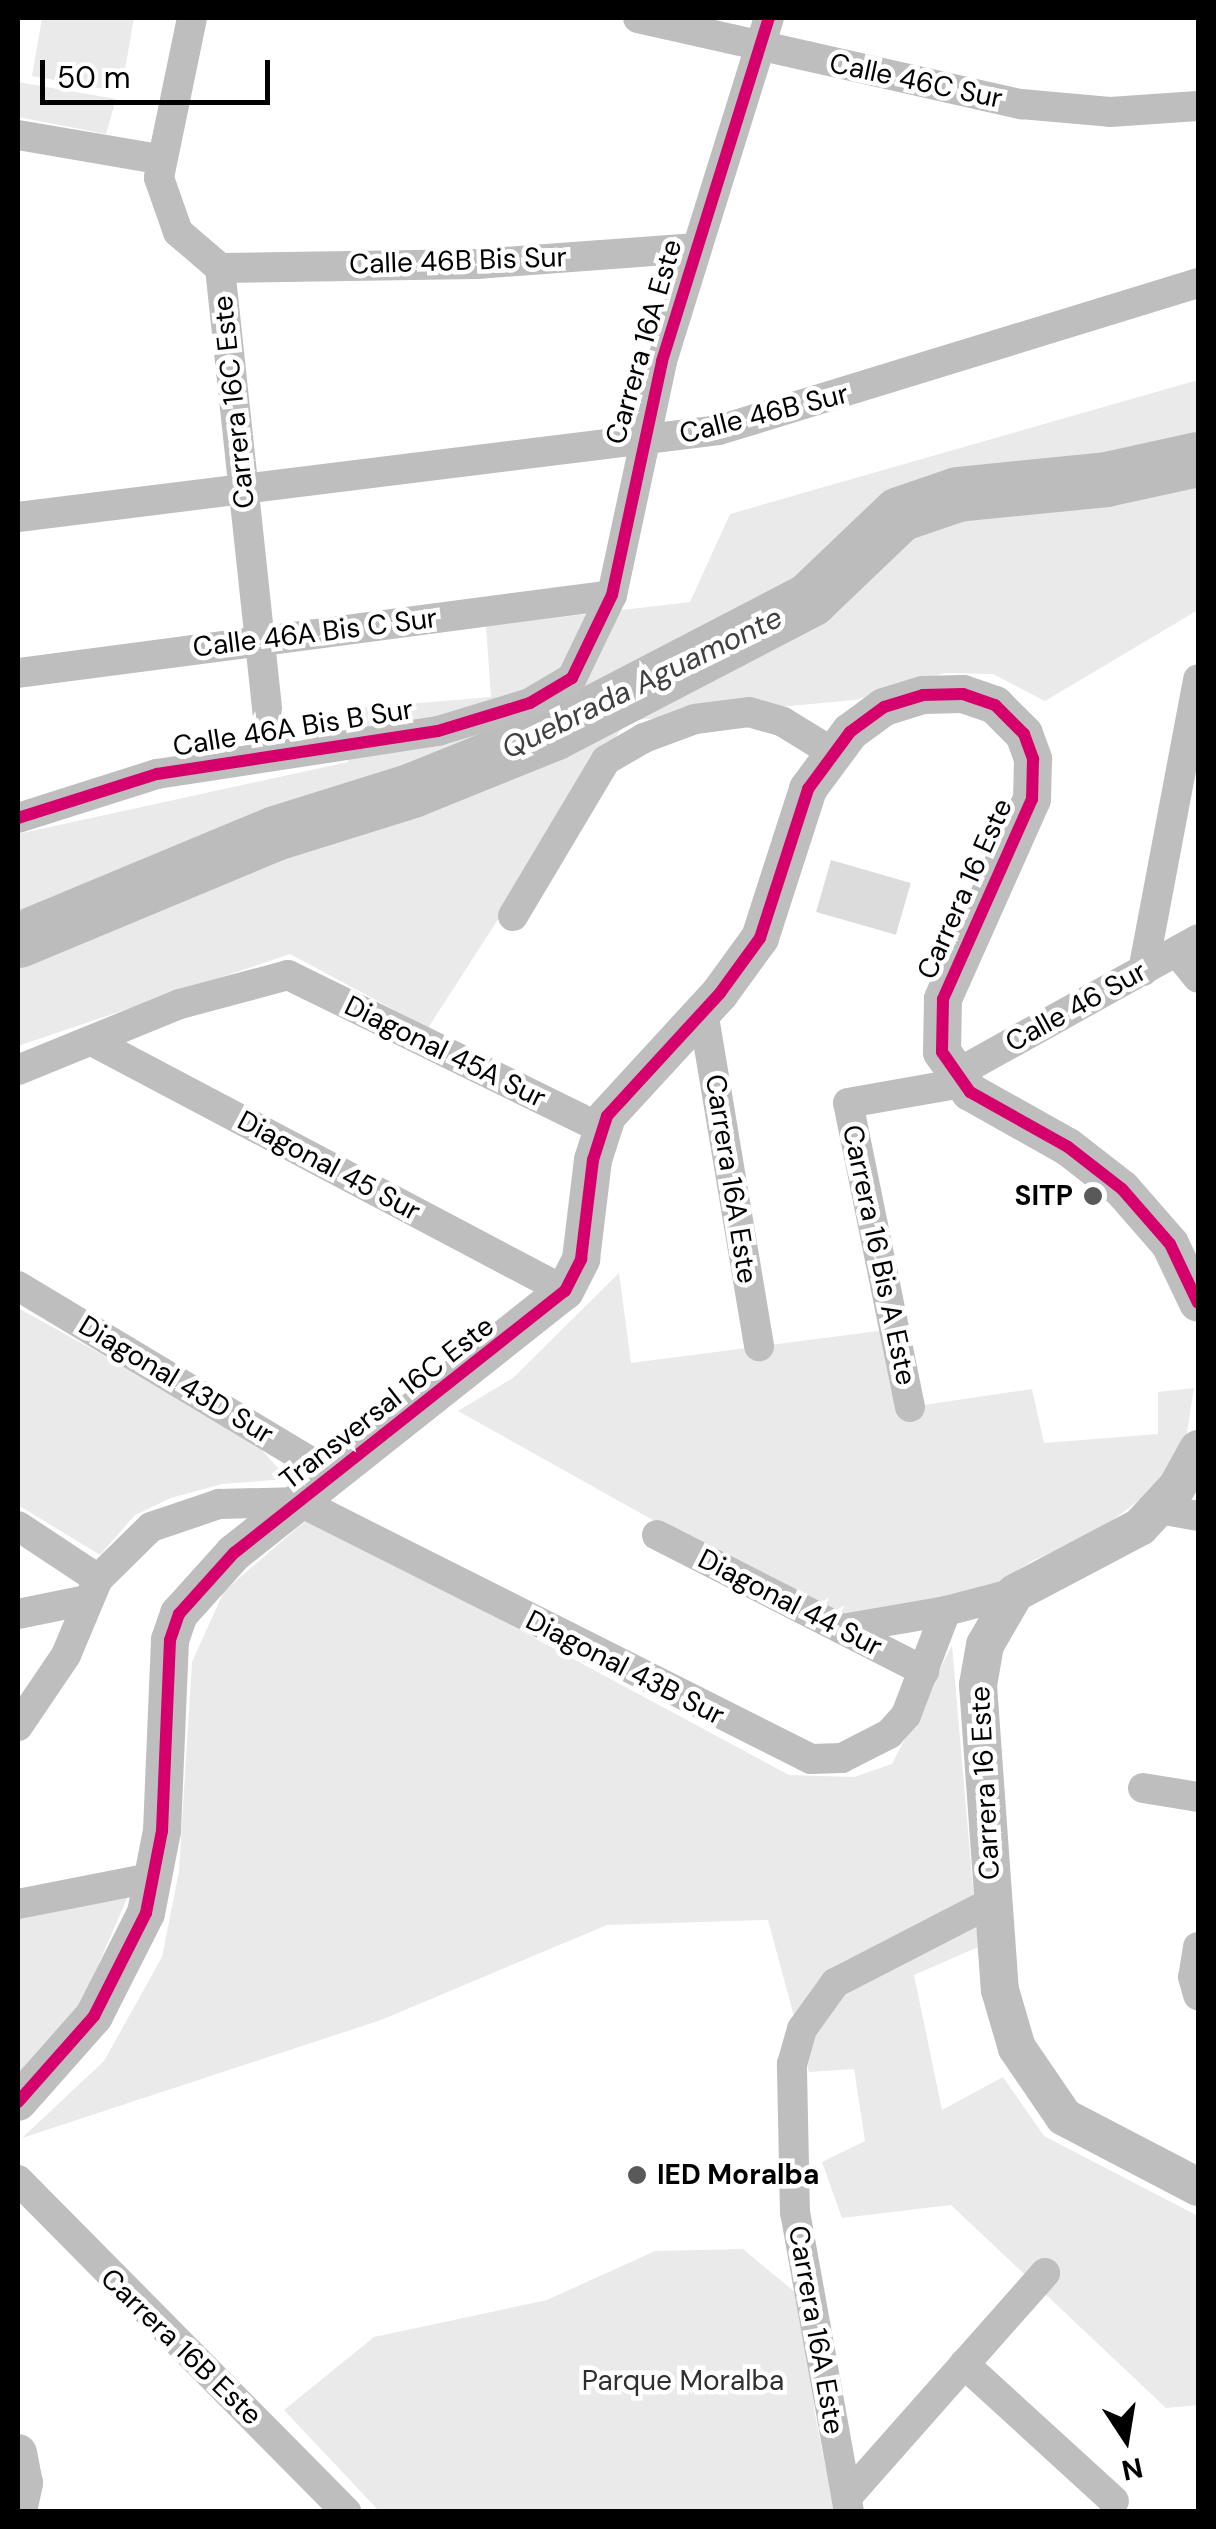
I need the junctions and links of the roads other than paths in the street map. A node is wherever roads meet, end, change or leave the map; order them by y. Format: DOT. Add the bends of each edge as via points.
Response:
graph roads {
  1 [pos="192,18"];
  2 [pos="638,18"];
  3 [pos="770,18"];
  4 [pos="761,48"];
  5 [pos="1198,106"];
  6 [pos="18,135"];
  7 [pos="159,159"];
  8 [pos="696,248"];
  9 [pos="220,268"];
  10 [pos="1198,283"];
  11 [pos="640,442"];
  12 [pos="243,486"];
  13 [pos="18,517"];
  14 [pos="612,595"];
  15 [pos="260,640"];
  16 [pos="18,673"];
  17 [pos="572,678"];
  18 [pos="1198,678"];
  19 [pos="983,698"];
  20 [pos="832,752"];
  21 [pos="272,753"];
  22 [pos="18,818"];
  23 [pos="512,916"];
  24 [pos="1188,946"];
  25 [pos="1143,971"];
  26 [pos="1198,978"];
  27 [pos="704,1011"];
  28 [pos="92,1041"];
  29 [pos="18,1070"];
  30 [pos="958,1079"];
  31 [pos="848,1103"];
  32 [pos="601,1128"];
  33 [pos="18,1286"];
  34 [pos="1196,1290"];
  35 [pos="565,1291"];
  36 [pos="759,1346"];
  37 [pos="910,1407"];
  38 [pos="1198,1449"];
  39 [pos="334,1476"];
  40 [pos="300,1502"];
  41 [pos="1159,1509"];
  42 [pos="1198,1516"];
  43 [pos="18,1526"];
  44 [pos="657,1535"];
  45 [pos="93,1589"];
  46 [pos="1015,1593"];
  47 [pos="946,1611"];
  48 [pos="18,1614"];
  49 [pos="842,1629"];
  50 [pos="924,1671"];
  51 [pos="18,1726"];
  52 [pos="1143,1788"];
  53 [pos="1198,1797"];
  54 [pos="155,1877"];
  55 [pos="992,1902"];
  56 [pos="18,1904"];
  57 [pos="1198,1946"];
  58 [pos="1196,1986"];
  59 [pos="18,2102"];
  60 [pos="18,2180"];
  61 [pos="1198,2188"];
  62 [pos="1045,2273"];
  63 [pos="964,2364"];
  64 [pos="18,2453"];
  65 [pos="1114,2501"];
  66 [pos="848,2504"];
  67 [pos="18,2512"];
  68 [pos="347,2512"];
  1 -- 7 [label="street, Carrera 16C Este"];
  2 -- 4 [label="street, Calle 46C Sur"];
  3 -- 4 [label="street, Carrera 16A Este"];
  4 -- 5 [label="street, Calle 46C Sur" via="1036,106 1110,112"];
  4 -- 8 [label="street, Carrera 16A Este"];
  6 -- 7 [label="street"];
  7 -- 9 [label="street, Carrera 16C Este" via="162,197 178,232"];
  8 -- 9 [label="street, Calle 46B Bis Sur" via="478,264"];
  8 -- 11 [label="street, Carrera 16A Este"];
  9 -- 12 [label="street, Carrera 16C Este"];
  10 -- 11 [label="street, Calle 46B Sur" via="797,410"];
  11 -- 12 [label="street, Calle 46B Sur"];
  11 -- 14 [label="street, Carrera 16A Este"];
  12 -- 13 [label="street, Calle 46B Sur"];
  12 -- 15 [label="street, Carrera 16C Este"];
  14 -- 15 [label="street, Calle 46A Bis C Sur"];
  14 -- 17 [label="street, Carrera 16A Este"];
  15 -- 16 [label="street, Calle 46A Bis C Sur"];
  15 -- 21 [label="street, Carrera 16C Este"];
  17 -- 21 [label="street, Calle 46A Bis B Sur" via="530,702 438,731"];
  18 -- 25 [label="street"];
  19 -- 20 [label="street, Transversal 16C Este" via="942,693 903,700 866,718"];
  19 -- 30 [label="street, Carrera 16 Este" via="1024,734 1035,786 943,999 940,1039"];
  20 -- 23 [label="street" via="783,722 749,712 696,719 644,738 606,760"];
  20 -- 27 [label="street, Transversal 16C Este" via="796,818 760,938"];
  21 -- 22 [label="street, Calle 46A Bis B Sur" via="157,774"];
  24 -- 25 [label="street, Calle 46 Sur"];
  24 -- 26 [label="street"];
  25 -- 30 [label="street, Calle 46 Sur"];
  27 -- 32 [label="street, Transversal 16C Este" via="641,1073"];
  27 -- 36 [label="street, Carrera 16A Este"];
  28 -- 29 [label="street"];
  28 -- 32 [label="street, Diagonal 45A Sur" via="180,1004 288,974"];
  28 -- 35 [label="street, Diagonal 45 Sur"];
  30 -- 31 [label="street, Calle 46 Sur"];
  30 -- 34 [label="street" via="1122,1189 1150,1216"];
  31 -- 37 [label="street, Carrera 16 Bis A Este"];
  32 -- 35 [label="street, Transversal 16C Este" via="584,1246"];
  33 -- 39 [label="street, Diagonal 43D Sur"];
  35 -- 39 [label="street, Transversal 16C Este"];
  38 -- 41 [label="street"];
  39 -- 40 [label="street, Transversal 16C Este"];
  40 -- 45 [label="street" via="219,1504 151,1527"];
  40 -- 50 [label="street, Diagonal 43B Sur" via="811,1759 842,1758 889,1734 906,1715"];
  40 -- 54 [label="street, Transversal 16C Este" via="234,1552 179,1614 170,1640"];
  41 -- 42 [label="street"];
  41 -- 46 [label="street" via="1117,1541"];
  43 -- 45 [label="street"];
  44 -- 49 [label="street, Diagonal 44 Sur"];
  45 -- 48 [label="street"];
  45 -- 51 [label="street" via="66,1655"];
  46 -- 47 [label="street"];
  46 -- 55 [label="street, Carrera 16 Este" via="985,1646 978,1685"];
  47 -- 49 [label="street"];
  47 -- 50 [label="street, Diagonal 43B Sur"];
  49 -- 50 [label="street, Diagonal 44 Sur"];
  52 -- 53 [label="street"];
  54 -- 56 [label="street"];
  54 -- 59 [label="street, Transversal 16C Este" via="128,1956 94,2016"];
  55 -- 61 [label="street, Carrera 16 Este" via="1000,1990 1017,2048 1050,2103 1086,2132"];
  55 -- 66 [label="street, Carrera 16A Este" via="858,1966 835,1983 802,2029 789,2100 795,2214"];
  57 -- 58 [label="street"];
  60 -- 68 [label="street, Carrera 16B Este"];
  62 -- 63 [label="street"];
  63 -- 65 [label="street"];
  63 -- 66 [label="street"];
  64 -- 67 [label="street" via="24,2482"];
}
